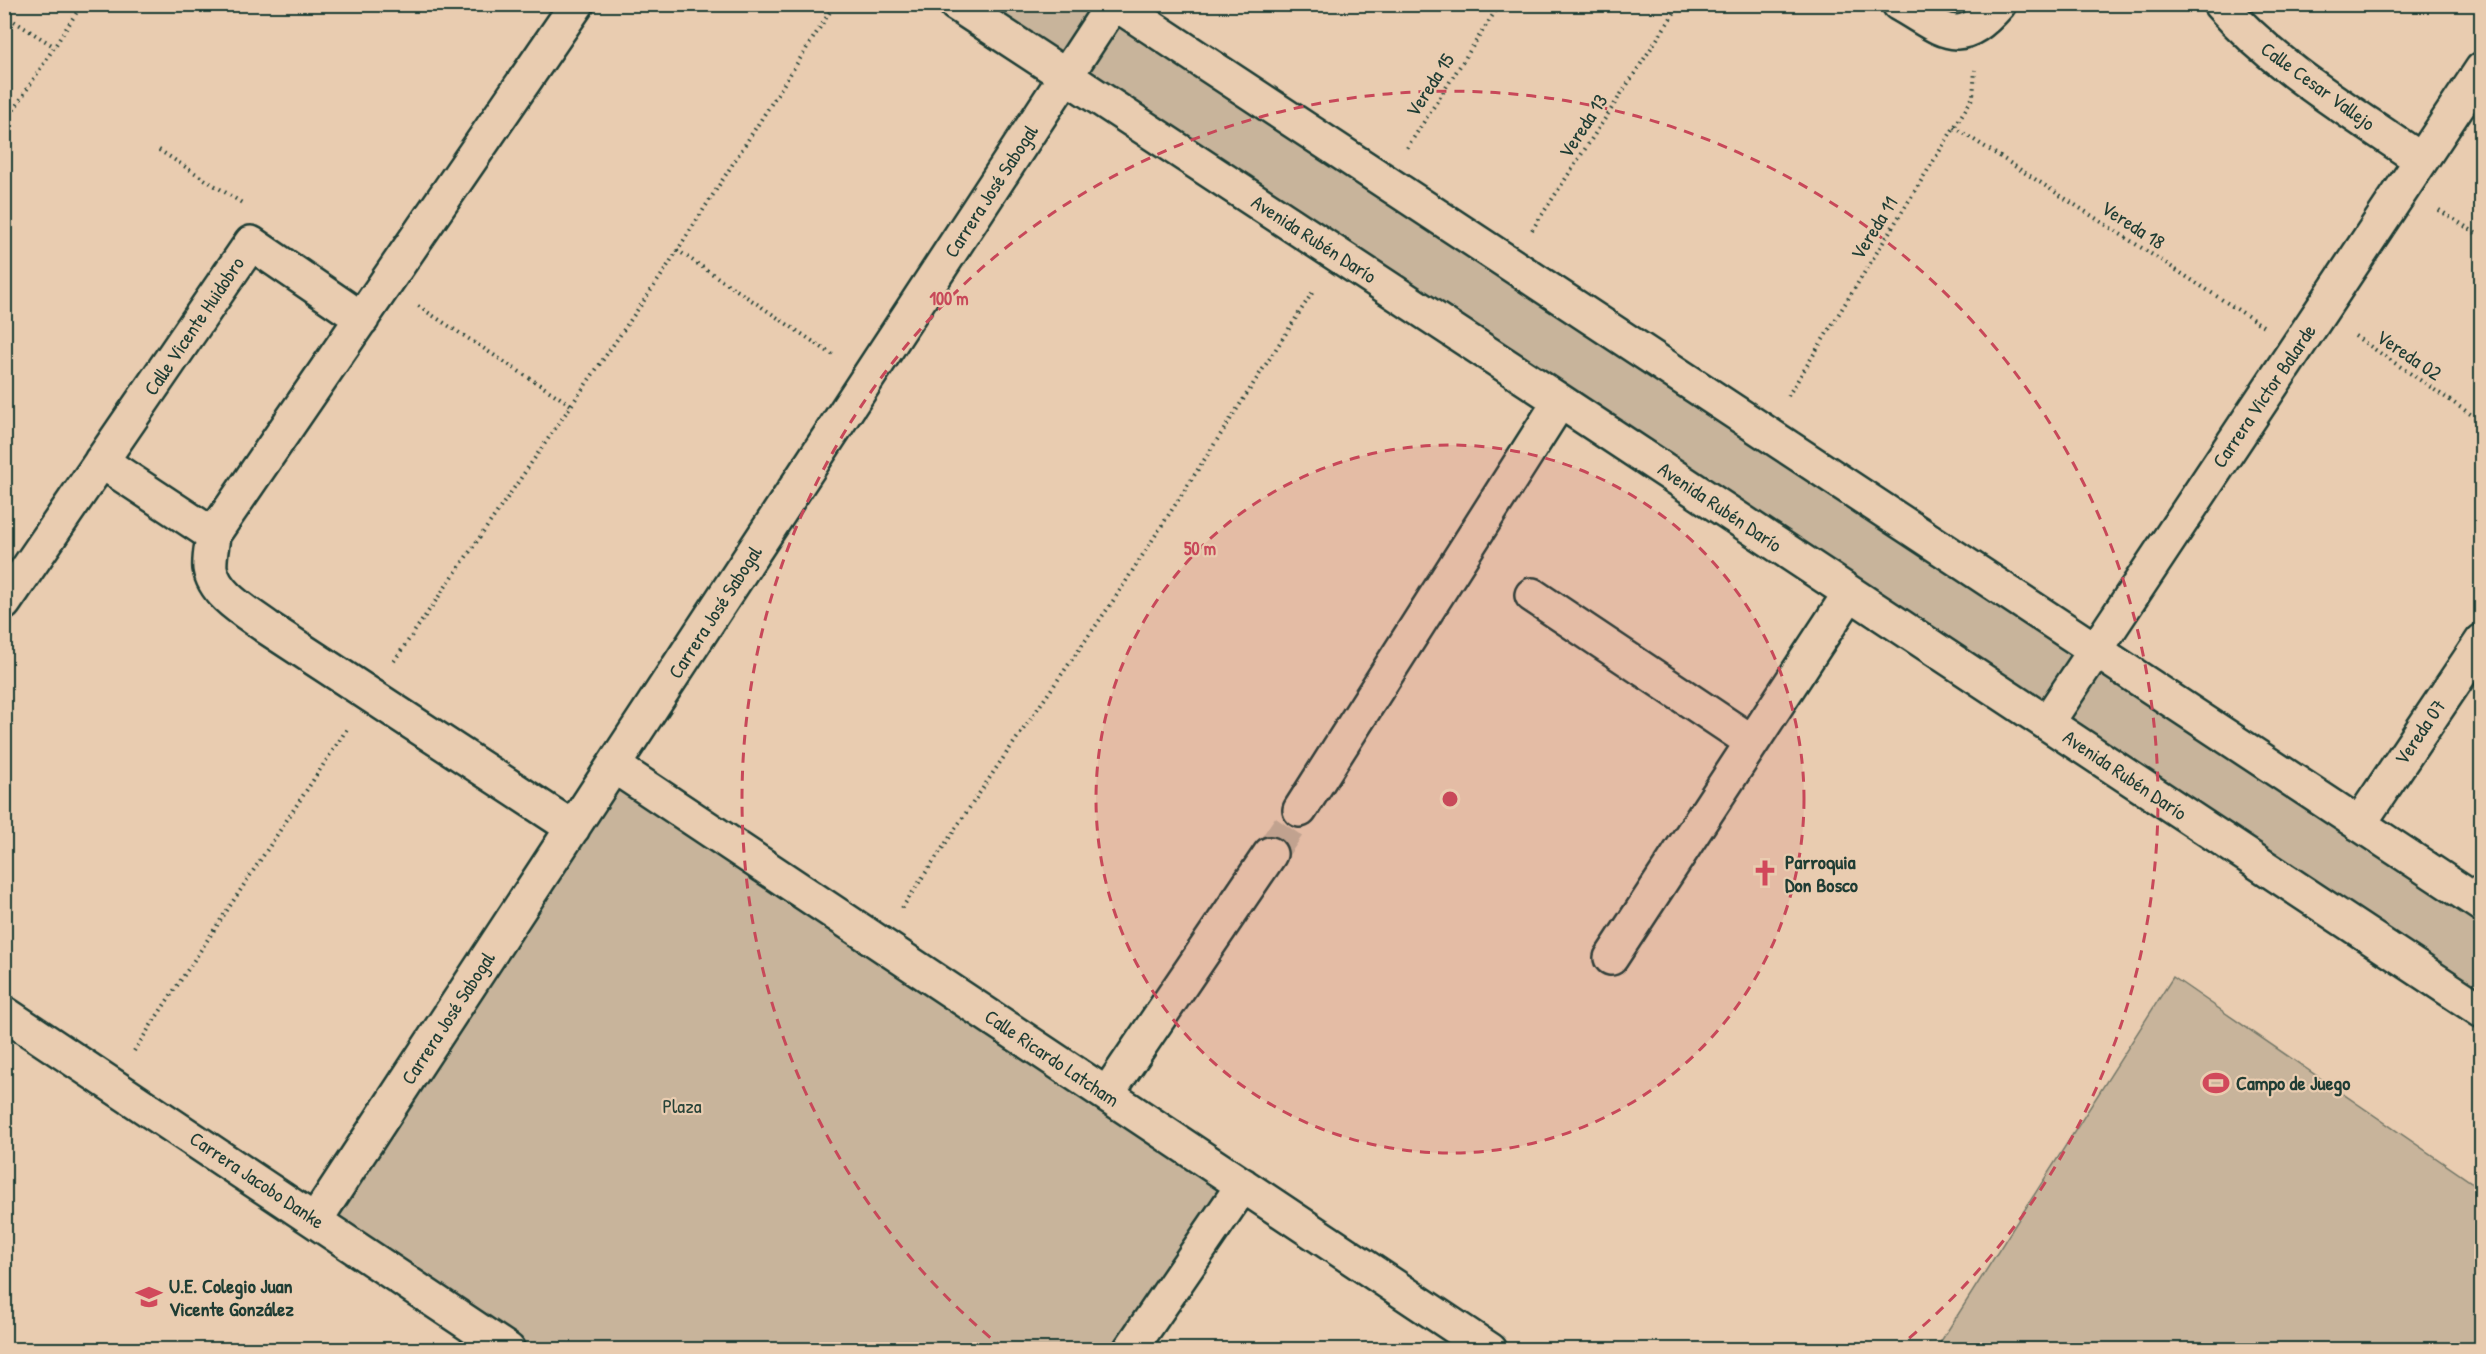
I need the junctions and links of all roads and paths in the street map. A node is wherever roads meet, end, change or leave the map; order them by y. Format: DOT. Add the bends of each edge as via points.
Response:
graph roads {
  1 [pos="82,4"];
  2 [pos="577,4"];
  3 [pos="835,4"];
  4 [pos="956,4"];
  5 [pos="1115,4"];
  6 [pos="1500,4"];
  7 [pos="1680,4"];
  8 [pos="1899,4"];
  9 [pos="1999,4"];
  10 [pos="2220,4"];
  11 [pos="4,15"];
  12 [pos="1969,30"];
  13 [pos="55,46"];
  14 [pos="2481,69"];
  15 [pos="1066,77"];
  16 [pos="4,125"];
  17 [pos="1954,128"];
  18 [pos="159,150"];
  19 [pos="2421,160"];
  20 [pos="1386,181"];
  21 [pos="2403,187"];
  22 [pos="2481,237"];
  23 [pos="251,243"];
  24 [pos="677,250"];
  25 [pos="1338,255"];
  26 [pos="1510,264"];
  27 [pos="385,285"];
  28 [pos="2320,312"];
  29 [pos="362,319"];
  30 [pos="2296,347"];
  31 [pos="868,378"];
  32 [pos="1560,401"];
  33 [pos="572,405"];
  34 [pos="2481,422"];
  35 [pos="1765,433"];
  36 [pos="101,461"];
  37 [pos="213,535"];
  38 [pos="1850,593"];
  39 [pos="1532,595"];
  40 [pos="4,603"];
  41 [pos="2481,641"];
  42 [pos="2095,651"];
  43 [pos="370,695"];
  44 [pos="2047,723"];
  45 [pos="1752,742"];
  46 [pos="614,766"];
  47 [pos="1300,810"];
  48 [pos="2359,824"];
  49 [pos="573,828"];
  50 [pos="1270,854"];
  51 [pos="2481,905"];
  52 [pos="879,943"];
  53 [pos="1611,958"];
  54 [pos="2481,1011"];
  55 [pos="4,1013"];
  56 [pos="112,1084"];
  57 [pos="1107,1094"];
  58 [pos="1243,1185"];
  59 [pos="316,1219"];
  60 [pos="508,1350"];
  61 [pos="1130,1350"];
  62 [pos="1490,1350"];
  1 -- 13 [label="path"];
  2 -- 27 [label="street"];
  3 -- 24 [label="path"];
  4 -- 15 [label="street, Avenida Rubén Darío"];
  5 -- 15 [label="street, Carrera José Sabogal"];
  5 -- 20 [label="street"];
  6 -- 20 [label="path, Vereda 15"];
  7 -- 26 [label="path, Vereda 13"];
  8 -- 12 [label="street" via="1945,30 1962,34"];
  9 -- 12 [label="street" via="1983,23"];
  10 -- 19 [label="street, Calle Cesar Vallejo" via="2286,66"];
  11 -- 13 [label="path"];
  12 -- 17 [label="path, Vereda 11" via="1975,84 1973,97"];
  13 -- 16 [label="path"];
  14 -- 19 [label="street, Carrera Victor Balarde"];
  15 -- 25 [label="street, Avenida Rubén Darío"];
  15 -- 31 [label="street, Carrera José Sabogal"];
  17 -- 30 [label="path, Vereda 18"];
  17 -- 35 [label="path, Vereda 11"];
  18 -- 23 [label="path" via="254,212 256,230"];
  19 -- 21 [label="street, Carrera Victor Balarde"];
  20 -- 26 [label="street"];
  21 -- 22 [label="path"];
  21 -- 28 [label="street, Carrera Victor Balarde"];
  23 -- 29 [label="street, Calle Vicente Huidobro"];
  23 -- 36 [label="street, Calle Vicente Huidobro"];
  24 -- 31 [label="path"];
  24 -- 33 [label="path"];
  25 -- 32 [label="street, Avenida Rubén Darío"];
  25 -- 52 [label="path" via="1113,601"];
  26 -- 35 [label="street"];
  27 -- 29 [label="street"];
  27 -- 33 [label="path"];
  28 -- 30 [label="street, Carrera Victor Balarde"];
  28 -- 34 [label="path, Vereda 02"];
  29 -- 37 [label="street"];
  30 -- 42 [label="street, Carrera Victor Balarde"];
  31 -- 46 [label="street, Carrera José Sabogal"];
  32 -- 38 [label="street, Avenida Rubén Darío"];
  32 -- 47 [label="street"];
  33 -- 43 [label="path"];
  35 -- 42 [label="street"];
  36 -- 37 [label="street"];
  36 -- 40 [label="street, Calle Vicente Huidobro"];
  37 -- 43 [label="street" via="213,579 234,603"];
  38 -- 44 [label="street, Avenida Rubén Darío"];
  38 -- 45 [label="street"];
  39 -- 45 [label="street"];
  41 -- 48 [label="street, Vereda 07"];
  42 -- 44 [label="street, Carrera Victor Balarde"];
  42 -- 48 [label="street"];
  43 -- 49 [label="street"];
  43 -- 56 [label="path"];
  44 -- 54 [label="street, Avenida Rubén Darío"];
  45 -- 53 [label="street"];
  46 -- 49 [label="street, Carrera José Sabogal"];
  46 -- 52 [label="street, Calle Ricardo Latcham"];
  48 -- 51 [label="street"];
  49 -- 59 [label="street, Carrera José Sabogal"];
  50 -- 57 [label="street"];
  52 -- 57 [label="street, Calle Ricardo Latcham"];
  55 -- 56 [label="street, Carrera Jacobo Danke"];
  56 -- 59 [label="street, Carrera Jacobo Danke"];
  57 -- 58 [label="street, Calle Ricardo Latcham"];
  58 -- 61 [label="street"];
  58 -- 62 [label="street, Calle Ricardo Latcham"];
  59 -- 60 [label="street, Carrera Jacobo Danke"];
}
